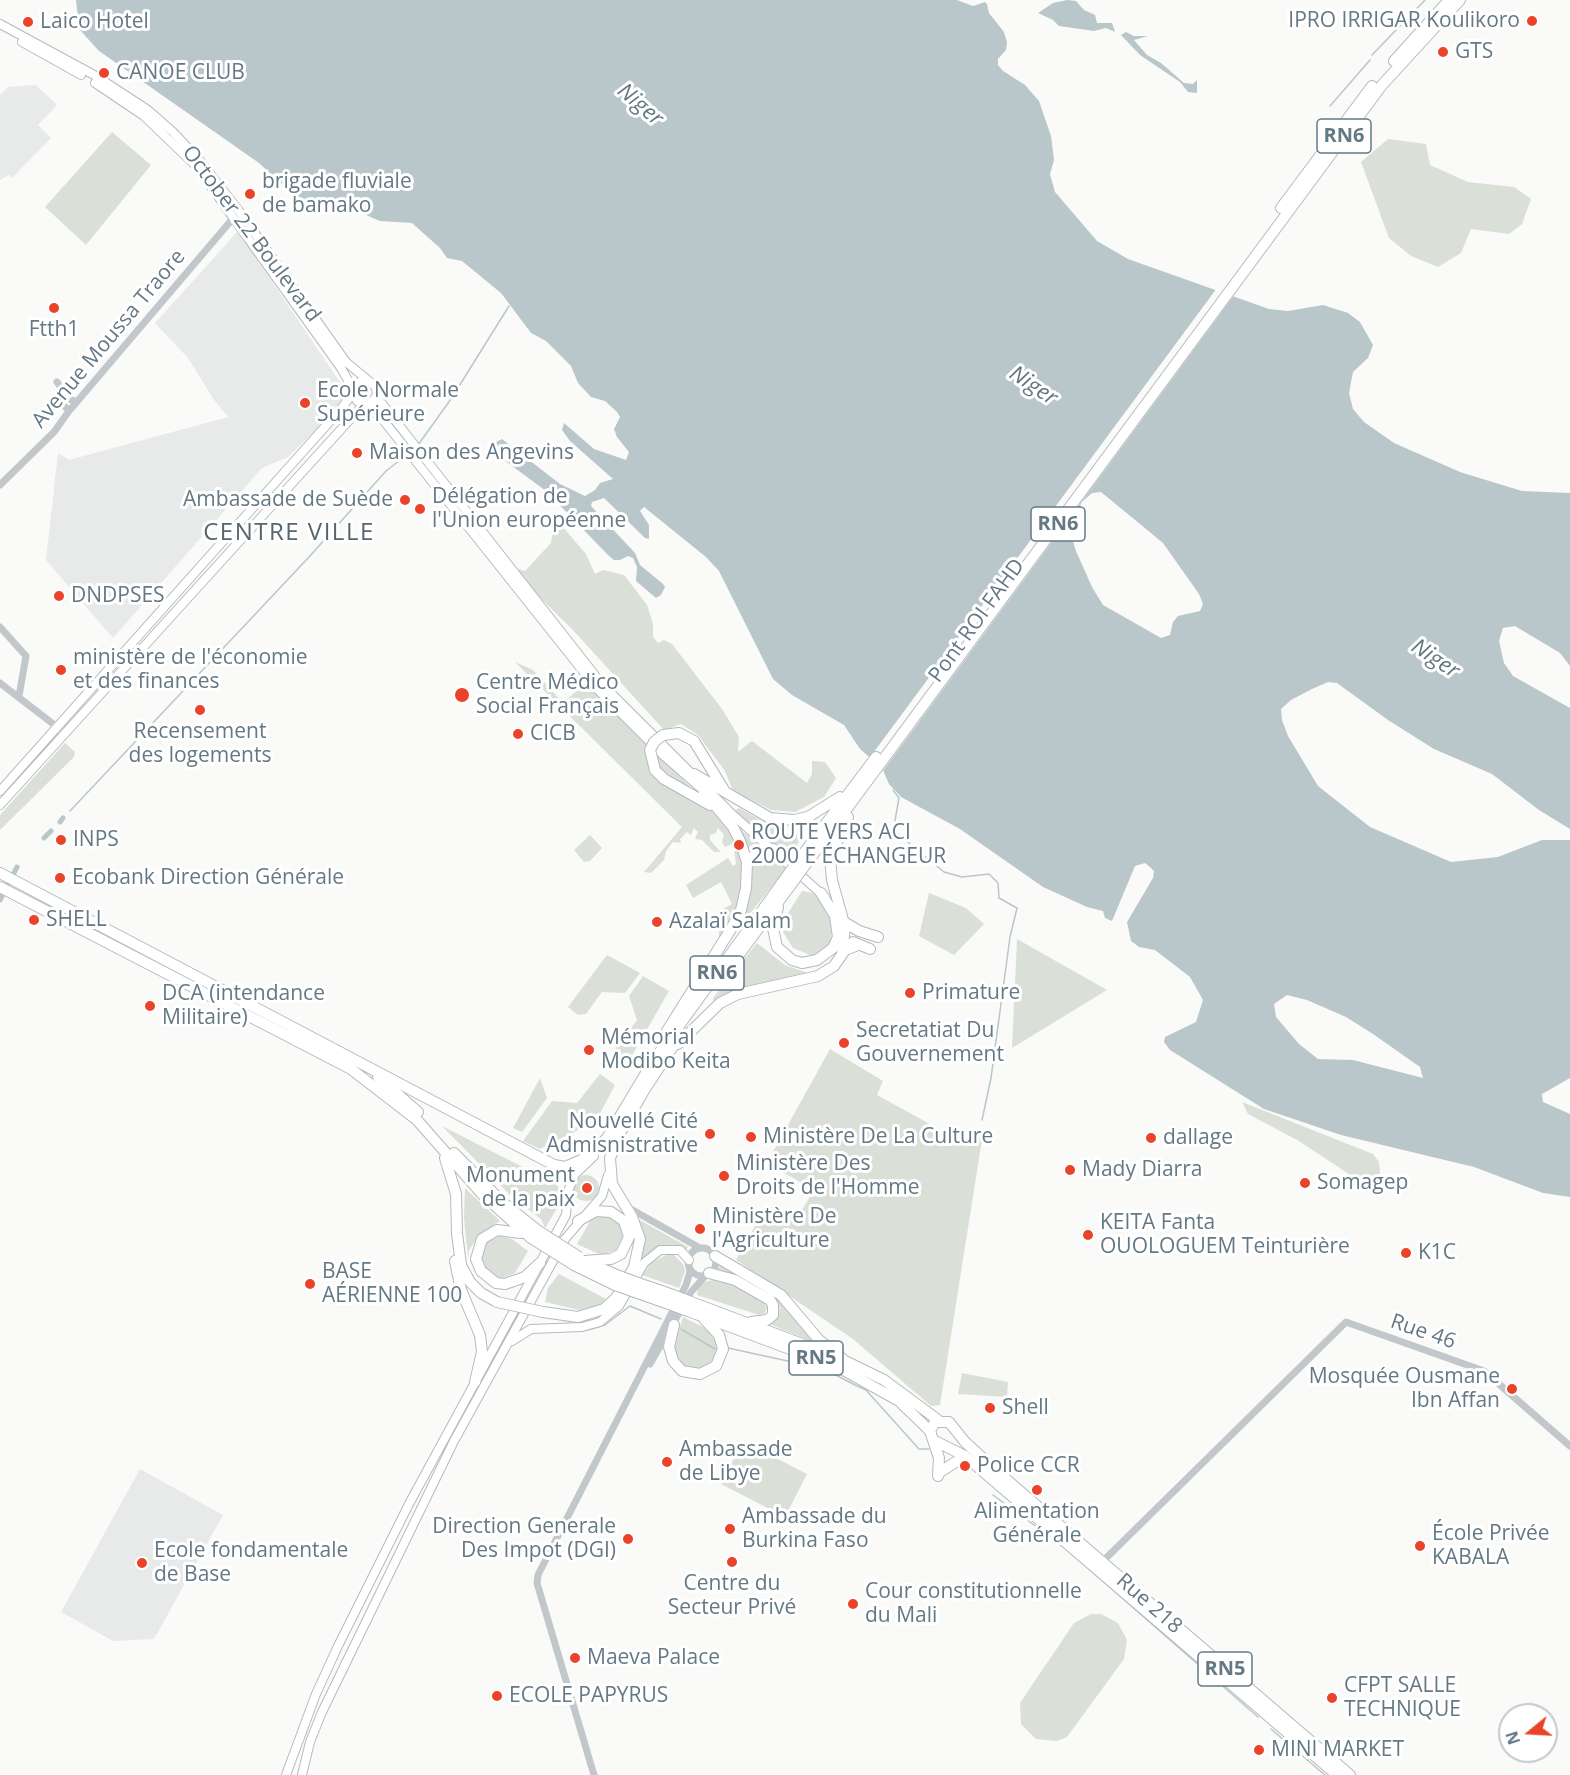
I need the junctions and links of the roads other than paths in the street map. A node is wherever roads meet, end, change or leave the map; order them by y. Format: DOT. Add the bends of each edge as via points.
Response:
graph roads {
  1 [pos="1449,0"];
  2 [pos="1460,0"];
  3 [pos="0,24"];
  4 [pos="0,29"];
  5 [pos="237,214"];
  6 [pos="1236,277"];
  7 [pos="369,381"];
  8 [pos="57,382"];
  9 [pos="377,389"];
  10 [pos="353,391"];
  11 [pos="57,398"];
  12 [pos="76,402"];
  13 [pos="365,404"];
  14 [pos="69,411"];
  15 [pos="0,485"];
  16 [pos="0,627"];
  17 [pos="0,683"];
  18 [pos="19,696"];
  19 [pos="57,727"];
  20 [pos="65,733"];
  21 [pos="871,771"];
  22 [pos="694,774"];
  23 [pos="0,790"];
  24 [pos="704,792"];
  25 [pos="733,798"];
  26 [pos="0,805"];
  27 [pos="725,807"];
  28 [pos="772,849"];
  29 [pos="747,862"];
  30 [pos="0,873"];
  31 [pos="0,887"];
  32 [pos="785,888"];
  33 [pos="821,893"];
  34 [pos="744,897"];
  35 [pos="844,922"];
  36 [pos="846,936"];
  37 [pos="878,937"];
  38 [pos="858,945"];
  39 [pos="870,949"];
  40 [pos="842,954"];
  41 [pos="664,1060"];
  42 [pos="652,1063"];
  43 [pos="362,1064"];
  44 [pos="607,1138"];
  45 [pos="440,1146"];
  46 [pos="610,1158"];
  47 [pos="621,1201"];
  48 [pos="578,1221"];
  49 [pos="456,1233"];
  50 [pos="530,1234"];
  51 [pos="700,1248"];
  52 [pos="715,1256"];
  53 [pos="579,1261"];
  54 [pos="689,1262"];
  55 [pos="540,1263"];
  56 [pos="708,1274"];
  57 [pos="692,1309"];
  58 [pos="747,1321"];
  59 [pos="674,1325"];
  60 [pos="503,1350"];
  61 [pos="845,1361"];
  62 [pos="643,1373"];
  63 [pos="475,1382"];
  64 [pos="938,1420"];
  65 [pos="953,1429"];
  66 [pos="935,1438"];
  67 [pos="1570,1446"];
  68 [pos="965,1456"];
  69 [pos="1098,1566"];
  70 [pos="286,1775"];
  71 [pos="302,1775"];
  72 [pos="594,1775"];
  73 [pos="1337,1775"];
  74 [pos="1350,1775"];
  1 -- 6 [label="highway, RN6" via="1361,100"];
  2 -- 6 [label="highway, RN6" via="1382,85"];
  3 -- 5 [label="main road, October 22 Boulevard" via="96,76 148,110 201,162"];
  4 -- 5 [label="main road" via="93,81 144,116 197,167"];
  5 -- 7 [label="main road, October 22 Boulevard" via="346,362"];
  5 -- 10 [label="main road"];
  5 -- 12 [label="street, Avenue Moussa Traore"];
  6 -- 21 [label="highway, RN6"];
  7 -- 9 [label="main road"];
  7 -- 10 [label="main road" via="358,383"];
  8 -- 12 [label="street" via="68,398"];
  9 -- 13 [label="main road" via="376,397"];
  9 -- 22 [label="main road" via="380,401 601,684"];
  10 -- 13 [label="main road" via="357,401"];
  10 -- 19 [label="main road" via="340,411"];
  11 -- 14 [label="street"];
  12 -- 14 [label="street, Avenue Moussa Traore"];
  13 -- 20 [label="main road"];
  13 -- 24 [label="main road" via="404,446 598,690"];
  14 -- 15 [label="street, Avenue Moussa Traore" via="54,432"];
  16 -- 18 [label="street" via="26,656"];
  17 -- 18 [label="street"];
  18 -- 19 [label="street"];
  19 -- 20 [label="street"];
  19 -- 23 [label="main road"];
  20 -- 26 [label="main road"];
  21 -- 25 [label="highway" via="838,799 808,817 794,820 770,818"];
  21 -- 32 [label="highway, RN6, bridge"];
  21 -- 35 [label="highway" via="830,858 831,880"];
  22 -- 25 [label="highway"];
  22 -- 27 [label="main road"];
  24 -- 27 [label="main road"];
  24 -- 29 [label="highway" via="733,827"];
  25 -- 34 [label="highway, bridge" via="693,741 679,733 654,741 650,750 655,770 711,805 735,838 742,856"];
  27 -- 28 [label="main road"];
  28 -- 29 [label="highway" via="761,849"];
  28 -- 33 [label="main road"];
  29 -- 34 [label="highway"];
  30 -- 43 [label="highway, RN5"];
  31 -- 45 [label="highway, RN5" via="351,1069 417,1120"];
  32 -- 33 [label="highway" via="775,915 774,938 784,954 802,963 826,956 838,937 835,916"];
  32 -- 41 [label="highway, RN6"];
  32 -- 42 [label="highway, RN6"];
  33 -- 35 [label="main road"];
  34 -- 42 [label="highway" via="731,928 654,1052"];
  35 -- 36 [label="highway"];
  35 -- 37 [label="highway"];
  36 -- 38 [label="highway"];
  36 -- 40 [label="highway"];
  38 -- 39 [label="highway"];
  38 -- 40 [label="highway"];
  40 -- 41 [label="highway" via="834,966 818,976 738,994 720,1003"];
  41 -- 46 [label="highway, RN6" via="620,1133"];
  42 -- 44 [label="highway, RN6"];
  43 -- 44 [label="highway" via="554,1165 565,1167 586,1158"];
  43 -- 50 [label="highway, RN5" via="396,1090"];
  44 -- 55 [label="main road" via="575,1174 568,1191 567,1215"];
  45 -- 49 [label="highway" via="454,1179"];
  45 -- 50 [label="highway, RN5" via="482,1194"];
  46 -- 47 [label="highway" via="612,1184"];
  46 -- 48 [label="main road" via="606,1188"];
  47 -- 49 [label="highway, bridge" via="637,1227 640,1248 616,1298 604,1309 587,1316 497,1302 482,1293 461,1265"];
  47 -- 51 [label="street" via="639,1216"];
  48 -- 53 [label="highway" via="596,1211 610,1212 624,1221 629,1237 621,1254 611,1260"];
  48 -- 60 [label="main road"];
  49 -- 63 [label="highway" via="457,1276 480,1335 482,1352"];
  50 -- 53 [label="highway, RN5, bridge"];
  50 -- 55 [label="highway" via="497,1230 482,1239 477,1259 481,1271 496,1283 506,1284 525,1277"];
  51 -- 52 [label="street"];
  51 -- 54 [label="street" via="692,1253"];
  52 -- 56 [label="street" via="715,1266"];
  52 -- 61 [label="highway" via="782,1295 819,1340"];
  53 -- 57 [label="highway, RN5, bridge"];
  54 -- 56 [label="street" via="697,1274"];
  54 -- 60 [label="main road" via="686,1254 674,1248 660,1250 644,1263 611,1314 582,1327 524,1331"];
  54 -- 62 [label="street" via="689,1278"];
  55 -- 63 [label="main road"];
  56 -- 58 [label="highway" via="735,1280 773,1305 773,1315 767,1320"];
  56 -- 59 [label="street" via="691,1292"];
  57 -- 58 [label="highway, RN5"];
  57 -- 59 [label="highway" via="714,1328 722,1341 720,1360 709,1372 690,1374 673,1361 669,1347"];
  57 -- 66 [label="highway, RN5" via="847,1372 899,1401 915,1413"];
  58 -- 61 [label="highway, RN5"];
  59 -- 62 [label="street"];
  60 -- 71 [label="main road" via="393,1562 322,1712"];
  61 -- 64 [label="highway, RN5" via="884,1380"];
  62 -- 72 [label="street" via="537,1583"];
  63 -- 70 [label="main road" via="329,1665"];
  64 -- 65 [label="highway, RN5" via="949,1422"];
  64 -- 66 [label="highway" via="932,1424"];
  65 -- 66 [label="highway" via="950,1439"];
  65 -- 69 [label="highway, Rue 218 / RN5"];
  66 -- 68 [label="highway, RN5"];
  66 -- 68 [label="highway" via="939,1474"];
  67 -- 69 [label="street, Rue 46" via="1484,1371 1346,1323"];
  68 -- 69 [label="highway, RN5"];
  69 -- 73 [label="highway, Rue 218 / RN5"];
  69 -- 74 [label="highway, Rue 218 / RN5"];
}
